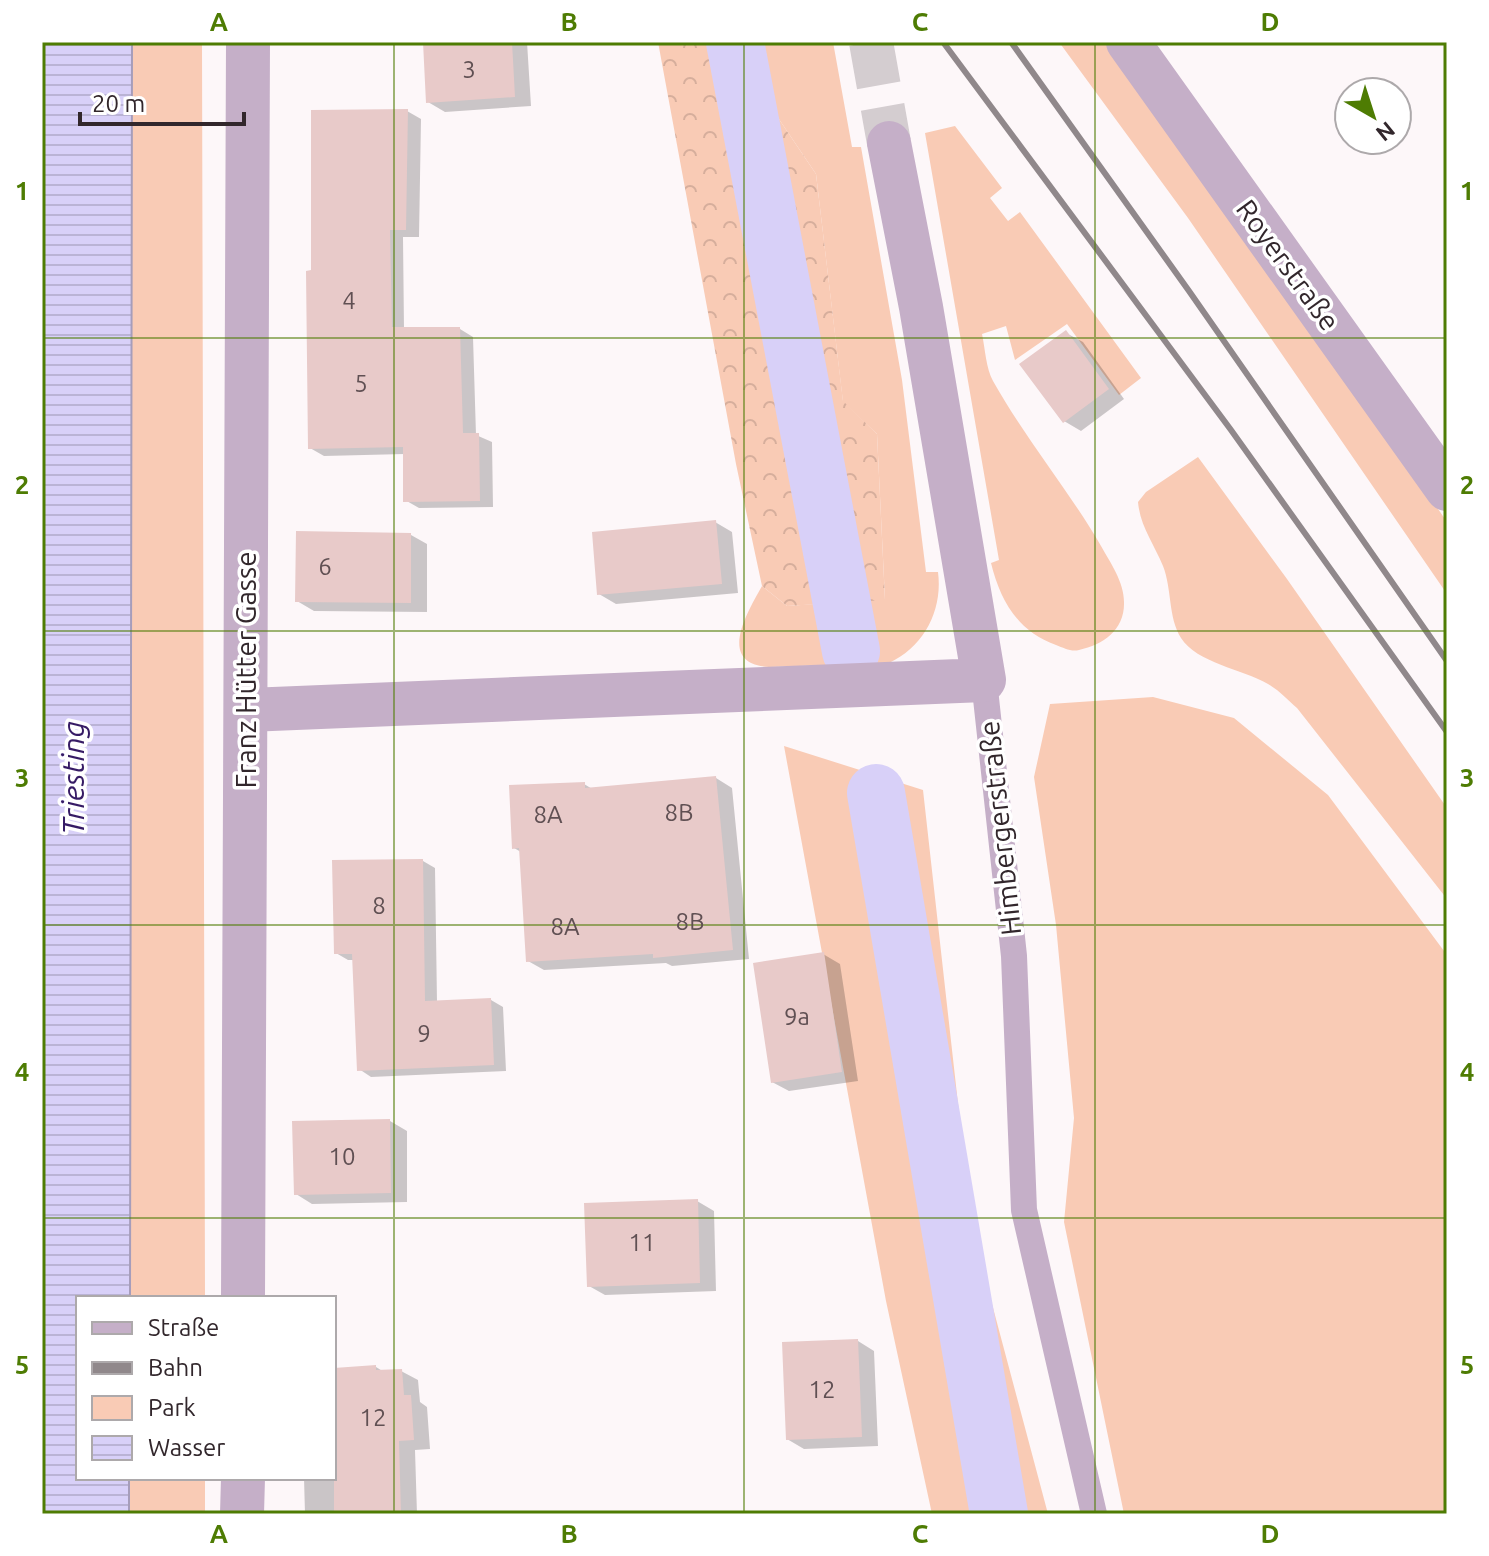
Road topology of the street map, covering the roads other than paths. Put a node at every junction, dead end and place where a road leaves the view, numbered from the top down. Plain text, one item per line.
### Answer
1 (248, 42) edge
2 (1128, 42) edge
3 (889, 143) tunnel mouth
4 (1447, 489) edge
5 (984, 680) junction
6 (246, 710) junction
7 (243, 1296) edge
8 (243, 1480) edge
9 (242, 1514) edge
10 (1094, 1514) edge

1 - 6 street, Franz Hütter Gasse
2 - 4 street, Royerstraße
3 - 5 street, Himbergerstraße
5 - 6 street
5 - 10 lane, Himbergerstraße
6 - 7 street, Franz Hütter Gasse
8 - 9 street

